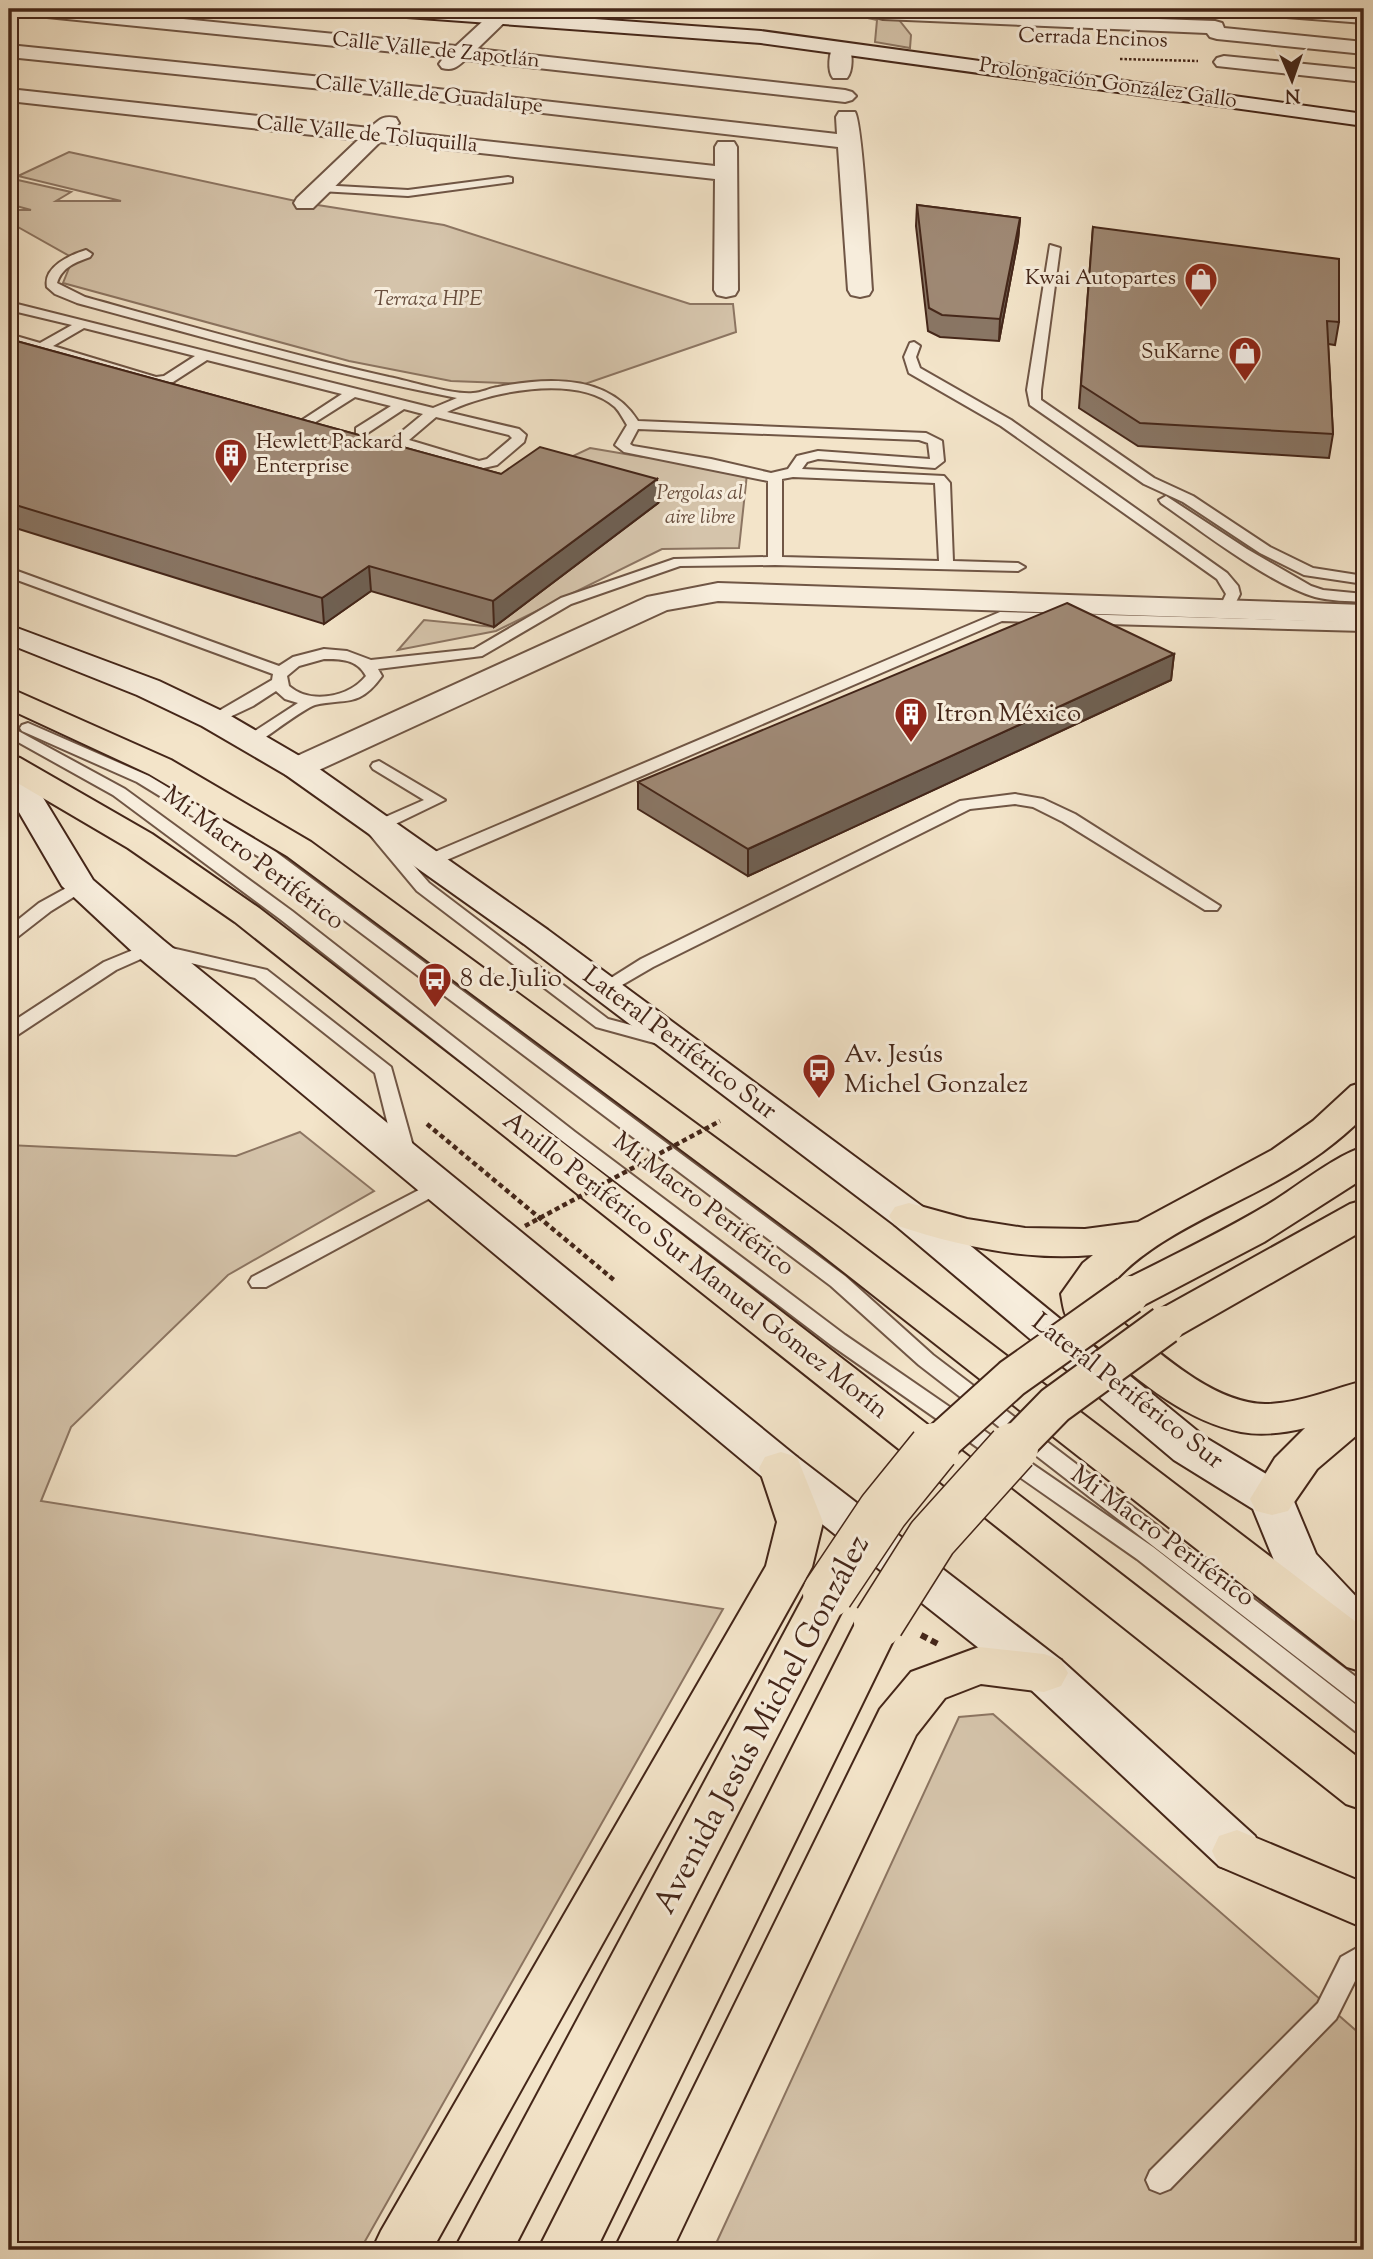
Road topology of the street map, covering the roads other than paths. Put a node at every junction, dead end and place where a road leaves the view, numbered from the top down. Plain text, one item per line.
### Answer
1 (27, 9) edge
2 (379, 9) edge
3 (1259, 9) edge
4 (497, 12) edge
5 (570, 12) edge
6 (883, 13) dead end
7 (127, 15) edge
8 (1364, 17) edge
9 (923, 33) dead end
10 (1218, 35) edge
11 (1364, 48) edge
12 (841, 49) junction
13 (9, 51) edge
14 (460, 54) junction
15 (69, 57) junction
16 (935, 61) junction
17 (1364, 76) edge
18 (843, 85) junction
19 (420, 93) junction
20 (11, 96) edge
21 (1227, 100) junction
22 (1364, 120) edge
23 (726, 128) junction
24 (375, 135) junction
25 (849, 142) junction
26 (726, 174) junction
27 (508, 180) dead end
28 (312, 196) joint
29 (1054, 248) dead end
30 (86, 254) dead end
31 (726, 289) dead end
32 (860, 290) dead end
33 (81, 300) junction
34 (9, 306) edge
35 (51, 316) junction
36 (81, 325) junction
37 (9, 338) edge
38 (914, 346) dead end
39 (42, 347) junction
40 (204, 356) junction
41 (352, 393) junction
42 (476, 398) junction
43 (402, 405) junction
44 (433, 413) junction
45 (634, 425) junction
46 (295, 431) edge
47 (361, 431) dead end
48 (793, 473) junction
49 (775, 478) junction
50 (1149, 481) junction
51 (775, 561) junction
52 (946, 565) junction
53 (1018, 567) dead end
54 (9, 572) edge
55 (1364, 580) edge
56 (1364, 598) edge
57 (1225, 611) junction
58 (1364, 614) edge
59 (1364, 627) edge
60 (9, 634) edge
61 (370, 666) junction
62 (280, 677) junction
63 (9, 697) edge
64 (311, 701) junction
65 (9, 719) edge
66 (213, 719) junction
67 (9, 731) edge
68 (250, 741) junction
69 (379, 766) dead end
70 (9, 767) edge
71 (297, 768) junction
72 (368, 819) junction
73 (429, 861) junction
74 (79, 886) junction
75 (1210, 906) dead end
76 (9, 935) edge
77 (150, 948) junction
78 (604, 988) junction
79 (9, 1032) edge
80 (680, 1045) junction
81 (1364, 1094) edge
82 (1364, 1159) edge
83 (423, 1173) junction
84 (1364, 1213) edge
85 (909, 1216) junction
86 (1149, 1233) junction
87 (259, 1282) dead end
88 (1364, 1396) edge
89 (1364, 1407) edge
90 (781, 1468) junction
91 (1272, 1499) junction
92 (1364, 1635) edge
93 (1364, 1654) edge
94 (1044, 1674) junction
95 (1364, 1696) edge
96 (1364, 1724) edge
97 (1364, 1790) edge
98 (1237, 1851) joint
99 (1364, 1906) edge
100 (1364, 1955) edge
101 (1160, 2180) dead end
102 (401, 2250) edge
103 (483, 2250) edge
104 (567, 2250) edge
105 (643, 2250) edge

1 - 7 street, Calle Valle de Zapotlán
2 - 4 street, Prolongación González Gallo
3 - 8 street
4 - 5 street, Prolongación González Gallo
4 - 12 street, Prolongación González Gallo
4 - 14 street
5 - 16 street, Prolongación González Gallo
6 - 10 street
7 - 14 street, Calle Valle de Zapotlán
7 - 15 street
9 - 10 street, Cerrada Encinos
10 - 11 street
10 - 17 street
10 - 21 street
12 - 16 street, Prolongación González Gallo
12 - 18 street
13 - 15 street, Calle Valle de Guadalupe
14 - 18 street, Calle Valle de Zapotlán
14 - 19 street
15 - 19 street, Calle Valle de Guadalupe
15 - 20 street
16 - 21 street, Prolongación González Gallo
18 - 25 street
19 - 23 street, Calle Valle de Guadalupe
19 - 24 street
20 - 24 street, Calle Valle de Toluquilla
21 - 22 street, Prolongación González Gallo
23 - 25 street, Calle Valle de Guadalupe
23 - 26 street
24 - 26 street, Calle Valle de Toluquilla
24 - 28 street
25 - 32 street
26 - 31 street
27 - 28 lane
29 - 50 lane
30 - 33 lane
33 - 35 lane
33 - 42 lane
34 - 35 lane
35 - 36 lane
36 - 39 lane
36 - 40 lane
37 - 39 lane
38 - 57 lane
39 - 40 lane
40 - 41 lane
41 - 43 lane
41 - 46 lane
42 - 44 lane
42 - 45 lane
43 - 44 lane
43 - 47 lane
44 - 44 lane
45 - 48 lane
45 - 49 lane
48 - 49 lane
48 - 52 lane
49 - 51 lane
50 - 55 lane
50 - 56 lane
51 - 52 lane
51 - 61 lane
52 - 53 lane
54 - 62 lane
57 - 58 street
57 - 71 street
59 - 73 lane
60 - 66 street, Lateral Periférico Sur
61 - 62 lane
61 - 64 lane
62 - 64 lane
62 - 66 lane
63 - 93 main road
64 - 68 lane
65 - 95 lane, Mi Macro Periférico
66 - 68 street, Lateral Periférico Sur
67 - 96 lane, Mi Macro Periférico
68 - 71 street, Lateral Periférico Sur
69 - 72 lane
70 - 74 street
70 - 97 main road, Anillo Periférico Sur Manuel Gómez Morín
71 - 72 street, Lateral Periférico Sur
72 - 73 street, Lateral Periférico Sur
72 - 80 lane
73 - 78 street, Lateral Periférico Sur
74 - 76 lane
74 - 77 street
75 - 78 lane
77 - 79 lane
77 - 83 street
77 - 83 lane
78 - 80 street, Lateral Periférico Sur
80 - 85 street, Lateral Periférico Sur
81 - 86 main road
82 - 103 main road, Avenida Jesús Michel González, bridge
83 - 87 lane
83 - 90 street
84 - 104 main road, Avenida Jesús Michel González, bridge
85 - 86 main road
85 - 91 street, Lateral Periférico Sur
86 - 88 main road
89 - 91 main road
90 - 94 street
90 - 102 main road
91 - 92 street
94 - 98 street
94 - 105 main road
98 - 99 main road
100 - 101 lane

